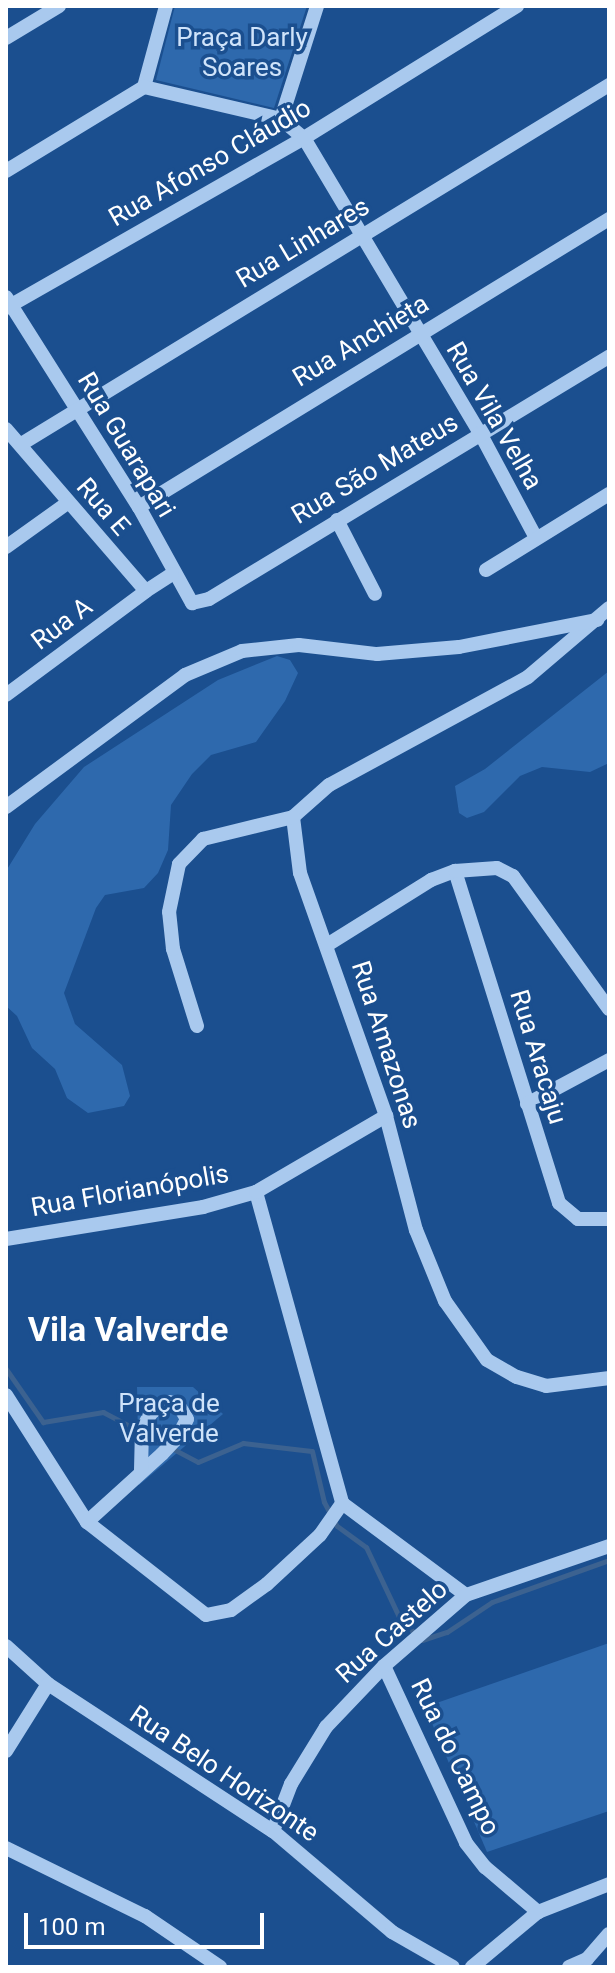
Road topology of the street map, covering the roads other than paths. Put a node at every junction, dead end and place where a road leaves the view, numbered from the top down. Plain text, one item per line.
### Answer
1 (59, 6) edge
2 (166, 6) edge
3 (317, 6) edge
4 (517, 6) edge
5 (6, 38) edge
6 (609, 85) edge
7 (144, 87) junction
8 (281, 119) junction
9 (304, 138) junction
10 (6, 171) edge
11 (609, 219) edge
12 (362, 236) junction
13 (8, 303) edge
14 (419, 335) junction
15 (609, 357) edge
16 (77, 408) junction
17 (6, 429) edge
18 (480, 433) junction
19 (23, 443) junction
20 (609, 494) edge
21 (66, 504) junction
22 (139, 507) junction
23 (337, 520) junction
24 (536, 538) junction
25 (6, 547) edge
26 (486, 570) dead end
27 (172, 574) junction
28 (146, 591) junction
29 (375, 594) dead end
30 (209, 599) joint
31 (609, 608) edge
32 (597, 620) junction
33 (6, 695) edge
34 (6, 807) edge
35 (293, 817) junction
36 (455, 871) junction
37 (327, 945) junction
38 (609, 1009) edge
39 (197, 1026) dead end
40 (609, 1060) edge
41 (527, 1104) junction
42 (386, 1116) junction
43 (256, 1192) junction
44 (609, 1219) edge
45 (6, 1239) edge
46 (609, 1378) edge
47 (6, 1395) edge
48 (141, 1471) junction
49 (342, 1503) junction
50 (87, 1522) junction
51 (609, 1546) edge
52 (466, 1595) junction
53 (6, 1646) edge
54 (384, 1666) junction
55 (48, 1684) junction
56 (6, 1751) edge
57 (273, 1831) junction
58 (6, 1848) edge
59 (609, 1884) edge
60 (538, 1912) junction
61 (609, 1934) edge
62 (588, 1963) edge
63 (220, 1967) edge
64 (453, 1967) edge
65 (472, 1967) edge
66 (569, 1967) edge

1 - 5 street
2 - 7 street
3 - 8 street
4 - 9 street, Rua Afonso Cláudio
6 - 12 street, Rua Linhares
7 - 8 street
7 - 10 street
8 - 9 street, Rua Vila Velha
9 - 12 street, Rua Vila Velha
9 - 13 street, Rua Afonso Cláudio
11 - 14 street, Rua Anchieta
12 - 14 street, Rua Vila Velha
12 - 16 street, Rua Linhares
13 - 16 street, Rua Guarapari
14 - 18 street, Rua Vila Velha
14 - 22 street, Rua Anchieta
15 - 18 street, Rua São Mateus
16 - 19 street, Rua Linhares
16 - 22 street, Rua Guarapari
17 - 19 street, Rua E
18 - 23 street, Rua São Mateus
18 - 24 street, Rua Vila Velha
19 - 21 street, Rua E
20 - 24 street
21 - 25 street
21 - 28 street, Rua E
22 - 27 street, Rua Guarapari
23 - 29 street
23 - 30 street, Rua São Mateus
24 - 26 street
27 - 28 street
27 - 30 street, Rua Guarapari
28 - 33 street, Rua A
31 - 32 street
32 - 34 street
32 - 35 street
35 - 37 street, Rua Amazonas
35 - 39 street
36 - 37 street
36 - 38 street
36 - 41 street, Rua Aracaju
37 - 42 street, Rua Amazonas
40 - 41 street
41 - 44 street, Rua Aracaju
42 - 43 street, Rua Florianópolis
42 - 46 street, Rua Amazonas
43 - 45 street, Rua Florianópolis
43 - 49 street
47 - 50 street
48 - 48 street
48 - 50 street
49 - 50 street
49 - 52 street
51 - 52 street, Rua Castelo
52 - 54 street, Rua Castelo
53 - 55 street, Rua Belo Horizonte
54 - 57 street, Rua Castelo
54 - 60 street, Rua do Campo
55 - 56 street
55 - 57 street, Rua Belo Horizonte
57 - 64 street, Rua Belo Horizonte
58 - 63 street
59 - 60 street
60 - 65 street
61 - 62 street
62 - 66 street

